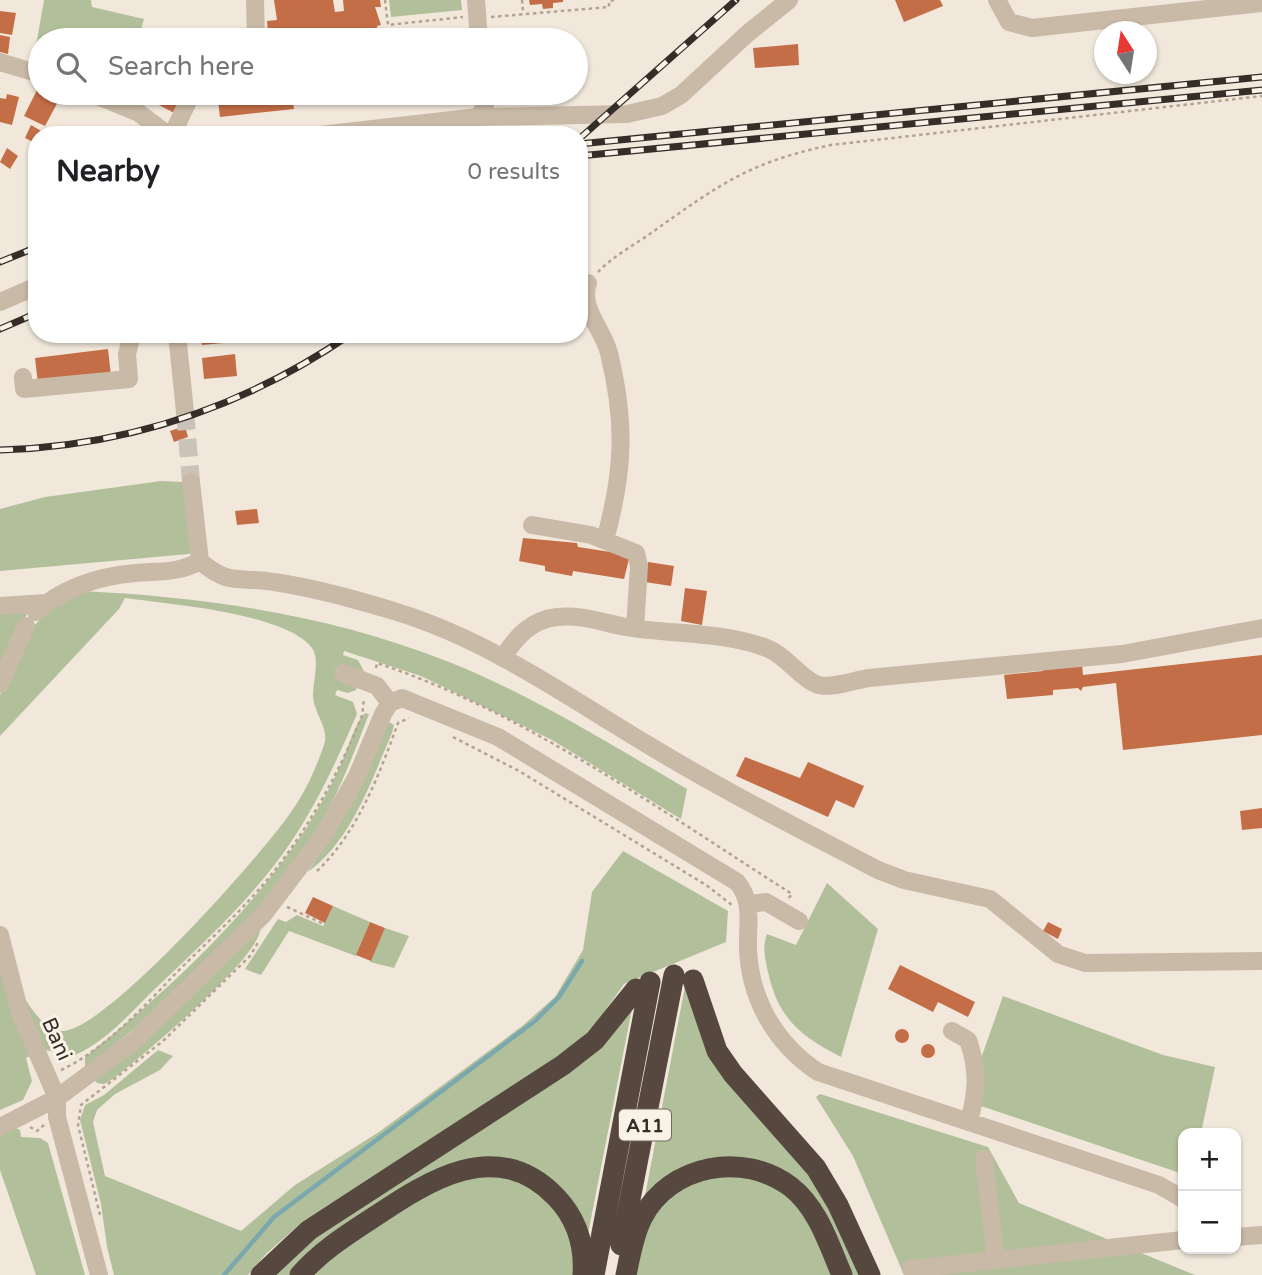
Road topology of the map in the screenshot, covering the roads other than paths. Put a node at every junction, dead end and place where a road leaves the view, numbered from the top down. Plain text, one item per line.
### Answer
1 (255, 0) edge
2 (789, 0) edge
3 (997, 0) edge
4 (1262, 3) edge
5 (473, 8) edge
6 (256, 28) edge
7 (477, 28) edge
8 (0, 62) edge
9 (28, 70) edge
10 (119, 105) edge
11 (186, 105) edge
12 (485, 105) edge
13 (478, 117) junction
14 (157, 126) edge
15 (175, 126) edge
16 (399, 126) edge
17 (28, 290) edge
18 (0, 302) edge
19 (588, 309) edge
20 (130, 343) edge
21 (178, 343) edge
22 (23, 377) dead end
23 (185, 412) tunnel mouth
24 (191, 482) tunnel mouth
25 (531, 525) dead end
26 (605, 540) junction
27 (200, 561) junction
28 (0, 606) edge
29 (36, 613) junction
30 (635, 628) junction
31 (1262, 628) edge
32 (503, 657) junction
33 (343, 673) dead end
34 (0, 684) edge
35 (390, 703) junction
36 (742, 906) junction
37 (799, 921) dead end
38 (0, 935) edge
39 (1262, 961) edge
40 (952, 1031) dead end
41 (64, 1104) junction
42 (969, 1122) junction
43 (0, 1127) edge
44 (984, 1159) dead end
45 (1178, 1196) edge
46 (1262, 1235) edge
47 (1241, 1237) edge
48 (1178, 1241) edge
49 (996, 1260) junction
50 (911, 1269) dead end
51 (99, 1275) edge
52 (261, 1275) edge
53 (300, 1275) edge
54 (583, 1275) edge
55 (594, 1275) edge
56 (615, 1275) edge
57 (626, 1275) edge
58 (842, 1275) edge
59 (870, 1275) edge

1 - 6 street
2 - 13 street
3 - 4 street
5 - 7 street
8 - 9 street
10 - 14 street
11 - 15 street
12 - 13 street
13 - 16 street
17 - 18 street
19 - 26 street
20 - 22 street
21 - 23 street
24 - 27 street
25 - 26 street
26 - 30 street
27 - 29 street
27 - 32 street
28 - 29 street
29 - 34 street
30 - 31 street
30 - 32 street
32 - 39 street
33 - 35 street
35 - 36 street
35 - 41 street
36 - 37 street
36 - 42 street
38 - 41 street, Bani
40 - 42 street
41 - 43 street
41 - 51 street, Bani
42 - 45 street
44 - 49 street
46 - 47 street
48 - 49 street
49 - 50 street
52 - 55 highway, A11
53 - 54 highway
56 - 59 highway, A11
57 - 58 highway

